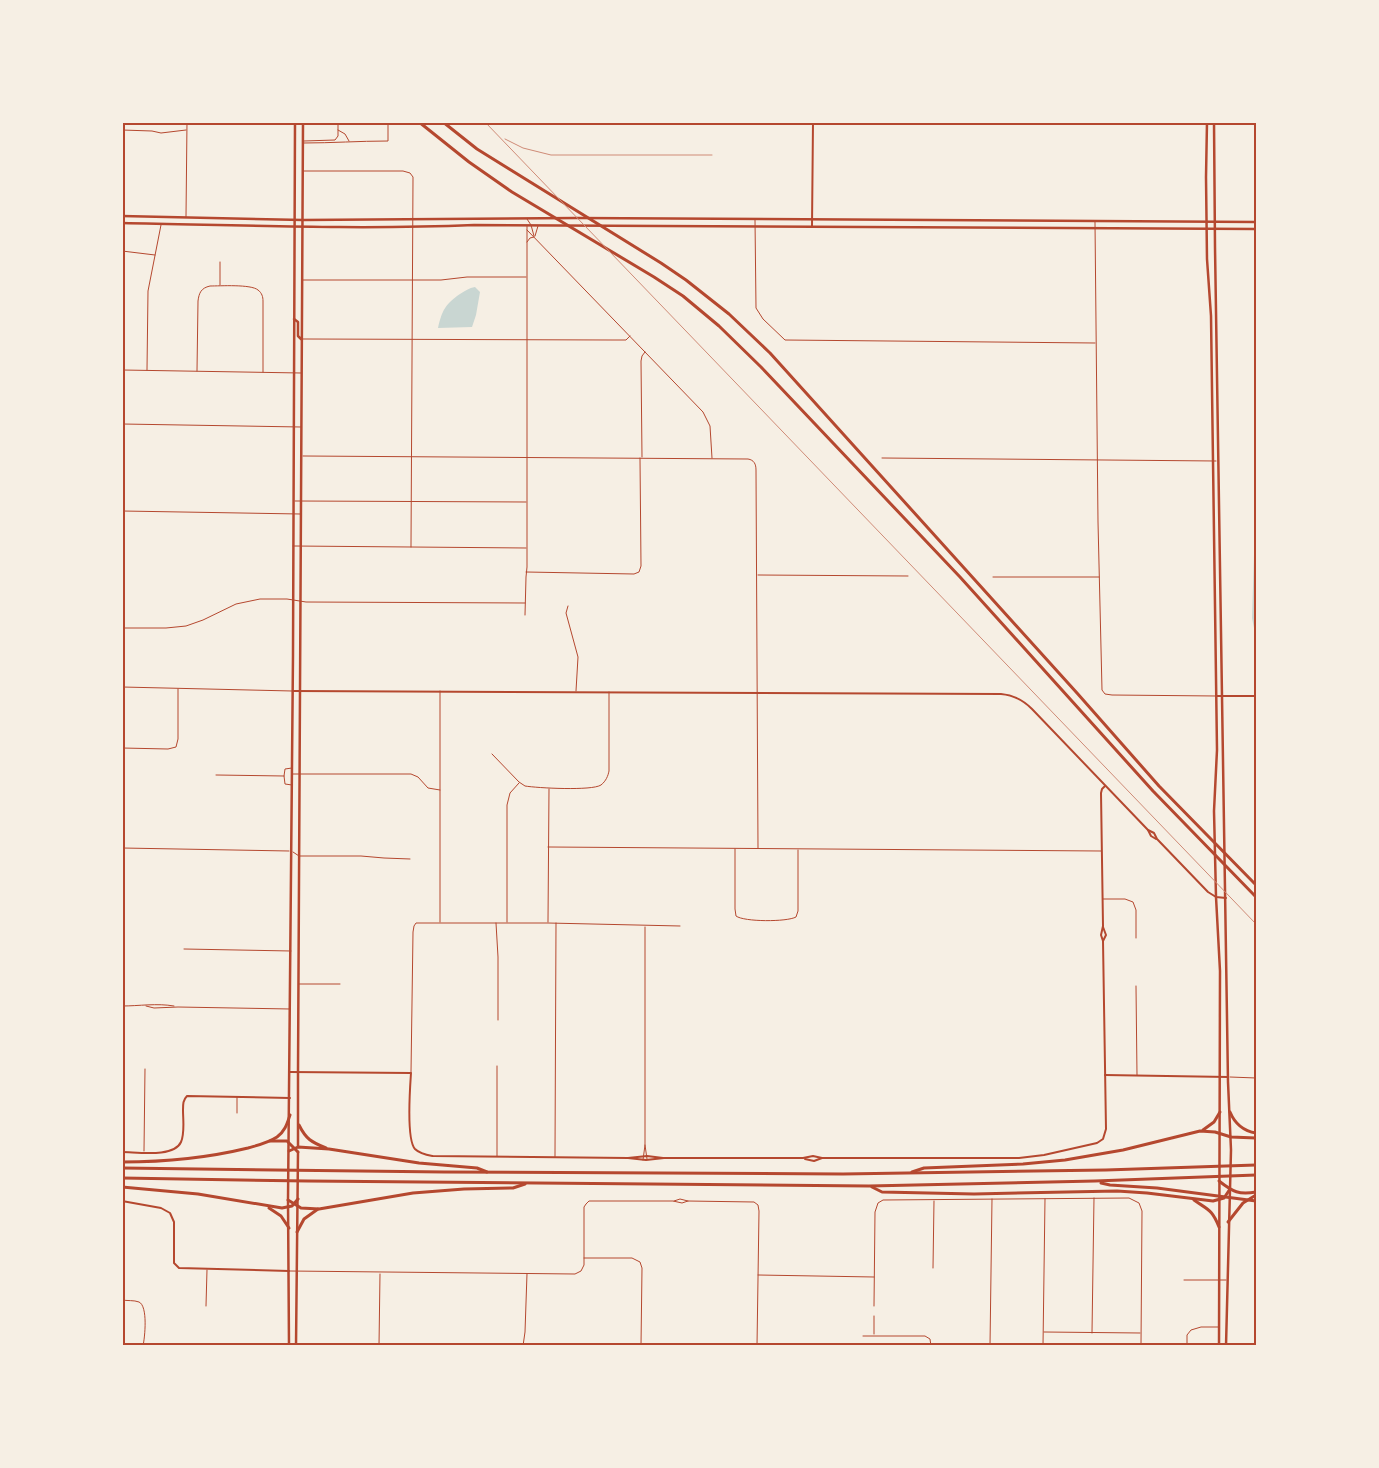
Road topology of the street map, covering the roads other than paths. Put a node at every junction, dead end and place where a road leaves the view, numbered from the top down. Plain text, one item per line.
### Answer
1 (187, 122) edge
2 (295, 122) edge
3 (303, 122) edge
4 (338, 122) edge
5 (388, 122) edge
6 (419, 122) edge
7 (442, 122) edge
8 (813, 122) edge
9 (1207, 122) edge
10 (1214, 122) edge
11 (122, 130) edge
12 (187, 130) junction
13 (338, 130) junction
14 (350, 141) junction
15 (303, 142) junction
16 (296, 156) junction
17 (303, 157) junction
18 (303, 171) junction
19 (122, 216) edge
20 (158, 217) junction
21 (186, 217) junction
22 (231, 218) junction
23 (467, 218) junction
24 (527, 218) junction
25 (641, 218) junction
26 (295, 219) junction
27 (755, 219) junction
28 (812, 219) junction
29 (828, 219) junction
30 (303, 220) junction
31 (413, 220) junction
32 (880, 220) junction
33 (944, 220) junction
34 (979, 220) junction
35 (997, 220) junction
36 (1036, 220) junction
37 (1095, 221) junction
38 (1207, 222) junction
39 (1215, 222) junction
40 (1256, 222) edge
41 (122, 223) edge
42 (161, 224) junction
43 (232, 225) junction
44 (474, 225) junction
45 (527, 225) junction
46 (531, 225) junction
47 (538, 225) junction
48 (294, 226) junction
49 (641, 226) junction
50 (755, 226) junction
51 (812, 226) junction
52 (828, 226) junction
53 (303, 227) junction
54 (413, 227) junction
55 (880, 227) junction
56 (943, 227) junction
57 (979, 227) junction
58 (997, 227) junction
59 (1036, 228) junction
60 (1095, 228) junction
61 (1215, 228) junction
62 (1207, 229) junction
63 (1256, 229) edge
64 (527, 230) junction
65 (534, 237) junction
66 (527, 242) junction
67 (122, 252) edge
68 (156, 255) junction
69 (220, 262) dead end
70 (527, 277) junction
71 (303, 280) junction
72 (412, 280) junction
73 (220, 286) junction
74 (294, 319) junction
75 (630, 336) junction
76 (302, 339) junction
77 (412, 339) junction
78 (527, 340) junction
79 (1096, 343) junction
80 (645, 352) junction
81 (1211, 364) junction
82 (1218, 364) junction
83 (122, 370) edge
84 (147, 371) junction
85 (197, 371) junction
86 (263, 372) junction
87 (294, 373) junction
88 (301, 373) junction
89 (122, 424) edge
90 (294, 427) junction
91 (301, 427) junction
92 (294, 456) junction
93 (301, 456) junction
94 (412, 456) junction
95 (527, 457) junction
96 (641, 458) junction
97 (712, 458) junction
98 (882, 458) dead end
99 (1098, 460) junction
100 (1212, 461) junction
101 (1219, 461) junction
102 (294, 501) junction
103 (301, 501) junction
104 (411, 502) junction
105 (527, 502) junction
106 (122, 511) edge
107 (294, 514) junction
108 (300, 514) junction
109 (293, 546) junction
110 (300, 546) junction
111 (411, 547) junction
112 (527, 548) junction
113 (526, 572) junction
114 (757, 575) junction
115 (908, 576) dead end
116 (993, 577) dead end
117 (1099, 577) junction
118 (1214, 586) junction
119 (1221, 586) junction
120 (293, 600) junction
121 (300, 602) junction
122 (525, 604) junction
123 (568, 606) dead end
124 (525, 615) dead end
125 (122, 628) edge
126 (122, 687) edge
127 (178, 688) junction
128 (300, 690) junction
129 (293, 691) junction
130 (440, 691) junction
131 (576, 692) junction
132 (609, 692) junction
133 (757, 693) junction
134 (1216, 696) junction
135 (1223, 696) junction
136 (1256, 696) edge
137 (122, 748) edge
138 (492, 754) dead end
139 (292, 768) junction
140 (292, 774) junction
141 (300, 774) junction
142 (216, 775) dead end
143 (284, 776) junction
144 (519, 782) junction
145 (292, 785) junction
146 (1105, 786) junction
147 (549, 788) junction
148 (440, 790) junction
149 (548, 847) junction
150 (122, 848) edge
151 (735, 848) junction
152 (758, 848) junction
153 (798, 849) junction
154 (1102, 851) junction
155 (292, 852) junction
156 (299, 856) junction
157 (410, 859) dead end
158 (1256, 885) edge
159 (1216, 897) junction
160 (1256, 897) edge
161 (1226, 898) junction
162 (1103, 900) junction
163 (440, 922) junction
164 (507, 922) junction
165 (496, 923) junction
166 (548, 923) junction
167 (556, 923) junction
168 (645, 926) junction
169 (680, 926) dead end
170 (1136, 938) dead end
171 (184, 949) dead end
172 (292, 951) junction
173 (298, 984) junction
174 (340, 984) dead end
175 (1136, 986) dead end
176 (122, 1006) edge
177 (291, 1009) junction
178 (298, 1009) junction
179 (498, 1020) dead end
180 (497, 1066) dead end
181 (145, 1068) dead end
182 (290, 1072) junction
183 (298, 1072) junction
184 (411, 1073) junction
185 (1105, 1075) junction
186 (1137, 1075) junction
187 (1220, 1076) junction
188 (1228, 1077) junction
189 (1256, 1078) edge
190 (237, 1097) junction
191 (290, 1098) junction
192 (298, 1098) junction
193 (1220, 1112) junction
194 (1230, 1112) junction
195 (236, 1113) dead end
196 (290, 1115) junction
197 (298, 1125) junction
198 (1200, 1131) junction
199 (1256, 1133) edge
200 (1220, 1134) junction
201 (1230, 1137) junction
202 (1256, 1138) edge
203 (270, 1141) junction
204 (289, 1142) junction
205 (645, 1145) junction
206 (297, 1147) junction
207 (329, 1149) junction
208 (289, 1151) junction
209 (122, 1152) edge
210 (144, 1152) junction
211 (298, 1152) joint
212 (647, 1156) junction
213 (497, 1157) junction
214 (555, 1157) junction
215 (643, 1158) junction
216 (664, 1158) junction
217 (647, 1160) junction
218 (122, 1162) edge
219 (1256, 1164) edge
220 (122, 1168) edge
221 (490, 1173) junction
222 (910, 1174) junction
223 (1256, 1175) edge
224 (122, 1178) edge
225 (1095, 1181) junction
226 (1219, 1181) junction
227 (528, 1183) junction
228 (869, 1186) junction
229 (122, 1187) edge
230 (1230, 1189) junction
231 (1256, 1193) edge
232 (1094, 1198) junction
233 (298, 1199) junction
234 (992, 1199) junction
235 (1045, 1199) junction
236 (1194, 1199) junction
237 (288, 1200) junction
238 (934, 1200) junction
239 (1219, 1200) junction
240 (122, 1201) edge
241 (673, 1201) junction
242 (688, 1201) junction
243 (1256, 1201) edge
244 (294, 1204) junction
245 (267, 1206) junction
246 (298, 1207) junction
247 (288, 1208) junction
248 (319, 1209) junction
249 (1228, 1222) junction
250 (1219, 1227) junction
251 (289, 1228) junction
252 (297, 1232) junction
253 (584, 1258) junction
254 (932, 1268) dead end
255 (207, 1269) junction
256 (289, 1271) junction
257 (296, 1272) junction
258 (380, 1273) junction
259 (527, 1274) junction
260 (758, 1275) junction
261 (875, 1277) junction
262 (1184, 1280) dead end
263 (1220, 1280) junction
264 (1227, 1280) junction
265 (122, 1300) edge
266 (206, 1306) dead end
267 (874, 1306) dead end
268 (874, 1316) dead end
269 (1219, 1326) junction
270 (1226, 1327) junction
271 (1043, 1332) junction
272 (1092, 1333) junction
273 (1141, 1333) junction
274 (874, 1335) junction
275 (863, 1336) dead end
276 (296, 1337) junction
277 (289, 1338) junction
278 (143, 1346) edge
279 (289, 1346) edge
280 (296, 1346) edge
281 (379, 1346) edge
282 (523, 1346) edge
283 (641, 1346) edge
284 (757, 1346) edge
285 (931, 1346) edge
286 (990, 1346) edge
287 (1043, 1346) edge
288 (1140, 1346) edge
289 (1187, 1346) edge
290 (1219, 1346) edge
291 (1226, 1346) edge

1 - 12 street
2 - 16 main road
3 - 15 main road
4 - 13 street
5 - 14 street
6 - 160 highway
7 - 158 highway
8 - 28 street
9 - 38 main road
10 - 39 main road
11 - 12 street
12 - 21 street
13 - 14 street
13 - 15 street
14 - 15 street
15 - 17 main road
16 - 17 main road
16 - 26 main road
17 - 18 main road
18 - 30 main road
18 - 31 street
19 - 20 main road
20 - 21 main road
20 - 42 main road
21 - 22 main road
22 - 26 main road
22 - 43 main road
23 - 24 main road
23 - 31 main road
23 - 44 main road
24 - 25 main road
24 - 45 main road
24 - 46 street
25 - 27 main road
25 - 49 main road
26 - 30 main road
26 - 48 main road
27 - 28 main road
27 - 50 street
28 - 29 main road
28 - 51 street
29 - 32 main road
29 - 52 main road
30 - 31 main road
30 - 53 main road
31 - 54 street
32 - 33 main road
32 - 55 main road
33 - 34 main road
33 - 56 main road
34 - 35 main road
34 - 57 main road
35 - 36 main road
35 - 58 main road
36 - 37 main road
36 - 59 main road
37 - 38 main road
37 - 60 street
38 - 39 main road
38 - 62 main road
39 - 40 main road
39 - 61 main road
41 - 42 main road
42 - 43 main road
42 - 68 street
43 - 48 main road
44 - 45 main road
44 - 54 main road
45 - 46 main road
45 - 64 street
46 - 47 main road
46 - 65 street
47 - 49 main road
47 - 65 street
48 - 53 main road
48 - 74 main road
49 - 50 main road
50 - 51 main road
50 - 79 street
51 - 52 main road
52 - 55 main road
53 - 54 main road
53 - 71 main road
54 - 72 street
55 - 56 main road
56 - 57 main road
57 - 58 main road
58 - 59 main road
59 - 60 main road
60 - 62 main road
60 - 79 street
61 - 62 main road
61 - 63 main road
61 - 82 main road
62 - 81 main road
64 - 65 street
64 - 66 street
65 - 66 street
65 - 75 street
66 - 70 street
67 - 68 street
68 - 84 street
69 - 73 street
70 - 72 street
70 - 78 street
71 - 72 street
71 - 76 main road
72 - 77 street
73 - 85 street
73 - 86 street
74 - 76 main road
74 - 87 main road
75 - 78 street
75 - 80 street
76 - 77 street
76 - 88 main road
77 - 78 street
77 - 94 street
78 - 95 street
79 - 99 street
80 - 96 street
80 - 97 street
81 - 82 main road
81 - 100 main road
82 - 101 main road
83 - 84 street
84 - 85 street
85 - 86 street
86 - 87 street
87 - 88 street
87 - 90 main road
88 - 91 main road
89 - 90 street
90 - 91 street
90 - 92 main road
91 - 93 main road
92 - 93 main road
92 - 102 main road
93 - 94 street
93 - 103 main road
94 - 95 street
94 - 104 street
95 - 96 street
95 - 105 street
96 - 97 street
96 - 113 street
97 - 114 street
98 - 99 street
99 - 100 street
99 - 117 street
100 - 101 street
100 - 118 main road
101 - 119 main road
102 - 103 street
102 - 107 main road
103 - 104 street
103 - 108 main road
104 - 105 street
104 - 111 street
105 - 112 street
106 - 107 street
107 - 108 street
107 - 109 main road
108 - 110 main road
109 - 110 street
109 - 120 main road
110 - 111 street
110 - 121 main road
111 - 112 street
112 - 113 street
113 - 122 street
114 - 115 street
114 - 133 street
116 - 117 street
117 - 134 street
118 - 119 main road
118 - 134 main road
119 - 135 main road
120 - 121 street
120 - 125 street
120 - 129 main road
121 - 122 street
121 - 128 main road
122 - 124 street
123 - 131 street
126 - 127 street
127 - 129 street
127 - 137 street
128 - 129 street
128 - 130 street
128 - 141 main road
129 - 139 main road
130 - 131 street
130 - 148 street
131 - 132 street
132 - 133 street
132 - 147 street
133 - 146 street
133 - 152 street
134 - 135 street
134 - 159 main road
135 - 136 street
135 - 161 main road
138 - 144 street
139 - 140 main road
139 - 143 street
140 - 141 street
140 - 145 main road
141 - 148 street
141 - 156 main road
142 - 143 street
143 - 145 street
144 - 147 street
144 - 164 street
145 - 155 main road
146 - 154 street
146 - 159 street
147 - 149 street
148 - 163 street
149 - 151 street
149 - 166 street
150 - 155 street
151 - 152 street
151 - 153 street
152 - 153 street
153 - 154 street
154 - 162 street
155 - 156 street
155 - 172 main road
156 - 157 street
156 - 173 main road
159 - 161 street
159 - 187 main road
161 - 188 main road
162 - 170 street
162 - 185 street
163 - 165 street
163 - 184 street
164 - 165 street
164 - 166 street
165 - 179 street
166 - 167 street
167 - 168 street
167 - 214 street
168 - 169 street
168 - 205 street
171 - 172 street
172 - 177 main road
173 - 174 street
173 - 178 main road
175 - 186 street
176 - 177 street
177 - 178 main road
177 - 182 main road
178 - 183 main road
180 - 213 street
181 - 210 street
182 - 183 street
182 - 191 main road
183 - 184 street
183 - 192 main road
184 - 213 street
185 - 186 street
185 - 216 street
186 - 187 street
187 - 188 street
187 - 193 main road
188 - 189 street
188 - 194 main road
190 - 191 street
190 - 195 street
190 - 210 street
191 - 192 main road
191 - 196 main road
192 - 197 main road
193 - 198 highway
193 - 200 main road
194 - 199 highway
194 - 201 main road
196 - 203 highway
196 - 204 main road
197 - 206 main road
197 - 207 highway
198 - 200 highway
198 - 222 highway
200 - 201 highway
200 - 226 main road
201 - 202 highway
201 - 230 main road
203 - 204 highway
203 - 218 highway
204 - 206 highway
204 - 208 main road
205 - 212 street
205 - 215 street
206 - 207 highway
206 - 208 highway
206 - 211 highway
207 - 221 highway
208 - 237 main road
209 - 210 street
211 - 233 main road
212 - 215 street
212 - 216 street
212 - 217 street
213 - 214 street
214 - 215 street
215 - 217 street
216 - 217 street
219 - 222 highway
220 - 221 highway
221 - 222 highway
223 - 225 highway
224 - 227 highway
225 - 228 highway
225 - 243 highway
226 - 230 highway
226 - 239 main road
227 - 228 highway
227 - 248 highway
228 - 236 highway
229 - 245 highway
230 - 231 highway
230 - 239 highway
230 - 249 main road
231 - 249 highway
232 - 235 street
232 - 272 street
232 - 273 street
233 - 244 highway
233 - 246 main road
234 - 235 street
234 - 238 street
234 - 286 street
235 - 271 street
236 - 239 highway
236 - 250 highway
237 - 244 highway
237 - 247 main road
238 - 254 street
238 - 261 street
239 - 250 main road
240 - 255 street
241 - 242 street
241 - 242 street
241 - 253 street
242 - 260 street
244 - 246 highway
244 - 247 highway
245 - 247 highway
245 - 251 highway
246 - 248 highway
246 - 252 main road
247 - 251 main road
248 - 252 highway
249 - 264 main road
250 - 263 main road
251 - 256 main road
252 - 257 main road
253 - 259 street
253 - 283 street
255 - 256 street
255 - 266 street
256 - 257 street
256 - 277 main road
257 - 258 street
257 - 276 main road
258 - 259 street
258 - 281 street
259 - 282 street
260 - 261 street
260 - 284 street
261 - 267 street
262 - 263 street
263 - 264 street
263 - 269 main road
264 - 270 main road
265 - 278 street
268 - 274 street
269 - 270 main road
269 - 289 street
269 - 290 main road
270 - 291 main road
271 - 272 street
271 - 287 street
272 - 273 street
273 - 288 street
274 - 275 street
274 - 285 street
276 - 277 main road
276 - 280 main road
277 - 279 main road

